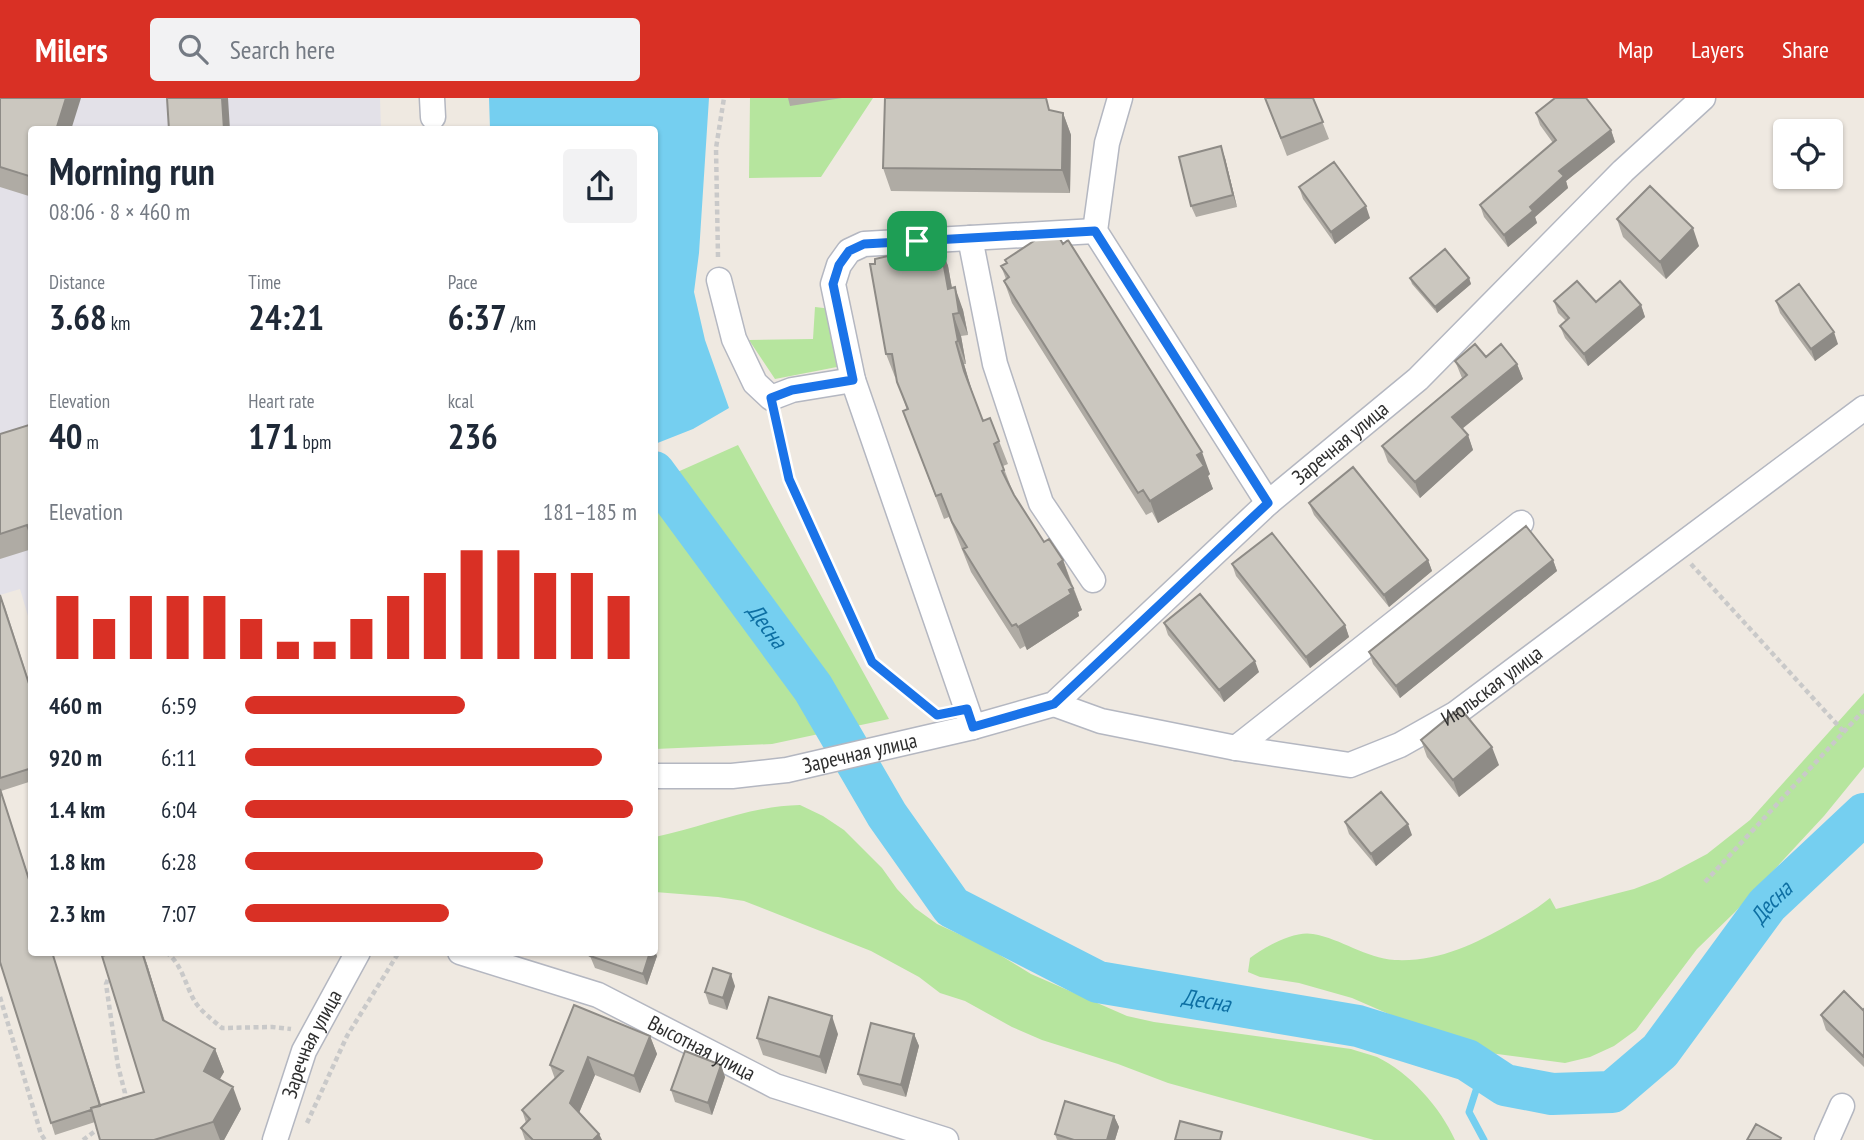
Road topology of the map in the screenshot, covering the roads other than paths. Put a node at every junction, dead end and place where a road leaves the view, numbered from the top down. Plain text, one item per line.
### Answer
1 (1119, 98) edge
2 (1703, 98) edge
3 (1095, 231) junction
4 (970, 238) junction
5 (719, 280) road end
6 (853, 380) junction
7 (1864, 408) edge
8 (1268, 503) junction
9 (1521, 523) dead end
10 (1093, 580) dead end
11 (1054, 704) junction
12 (973, 727) junction
13 (1236, 748) junction
14 (658, 776) edge
15 (356, 956) edge
16 (473, 956) edge
17 (1842, 1106) dead end
18 (275, 1140) edge
19 (946, 1140) edge
20 (1826, 1140) edge

1 - 3 street
2 - 8 street, Заречная улица
3 - 4 street
3 - 8 street
4 - 6 street
4 - 10 street
5 - 6 street
6 - 12 street
7 - 13 street, Июльская улица
8 - 11 street, Заречная улица
9 - 13 street
11 - 12 street, Заречная улица
11 - 13 street, Июльская улица
12 - 14 street, Заречная улица
15 - 18 street, Заречная улица
16 - 19 street, Высотная улица
17 - 20 street

